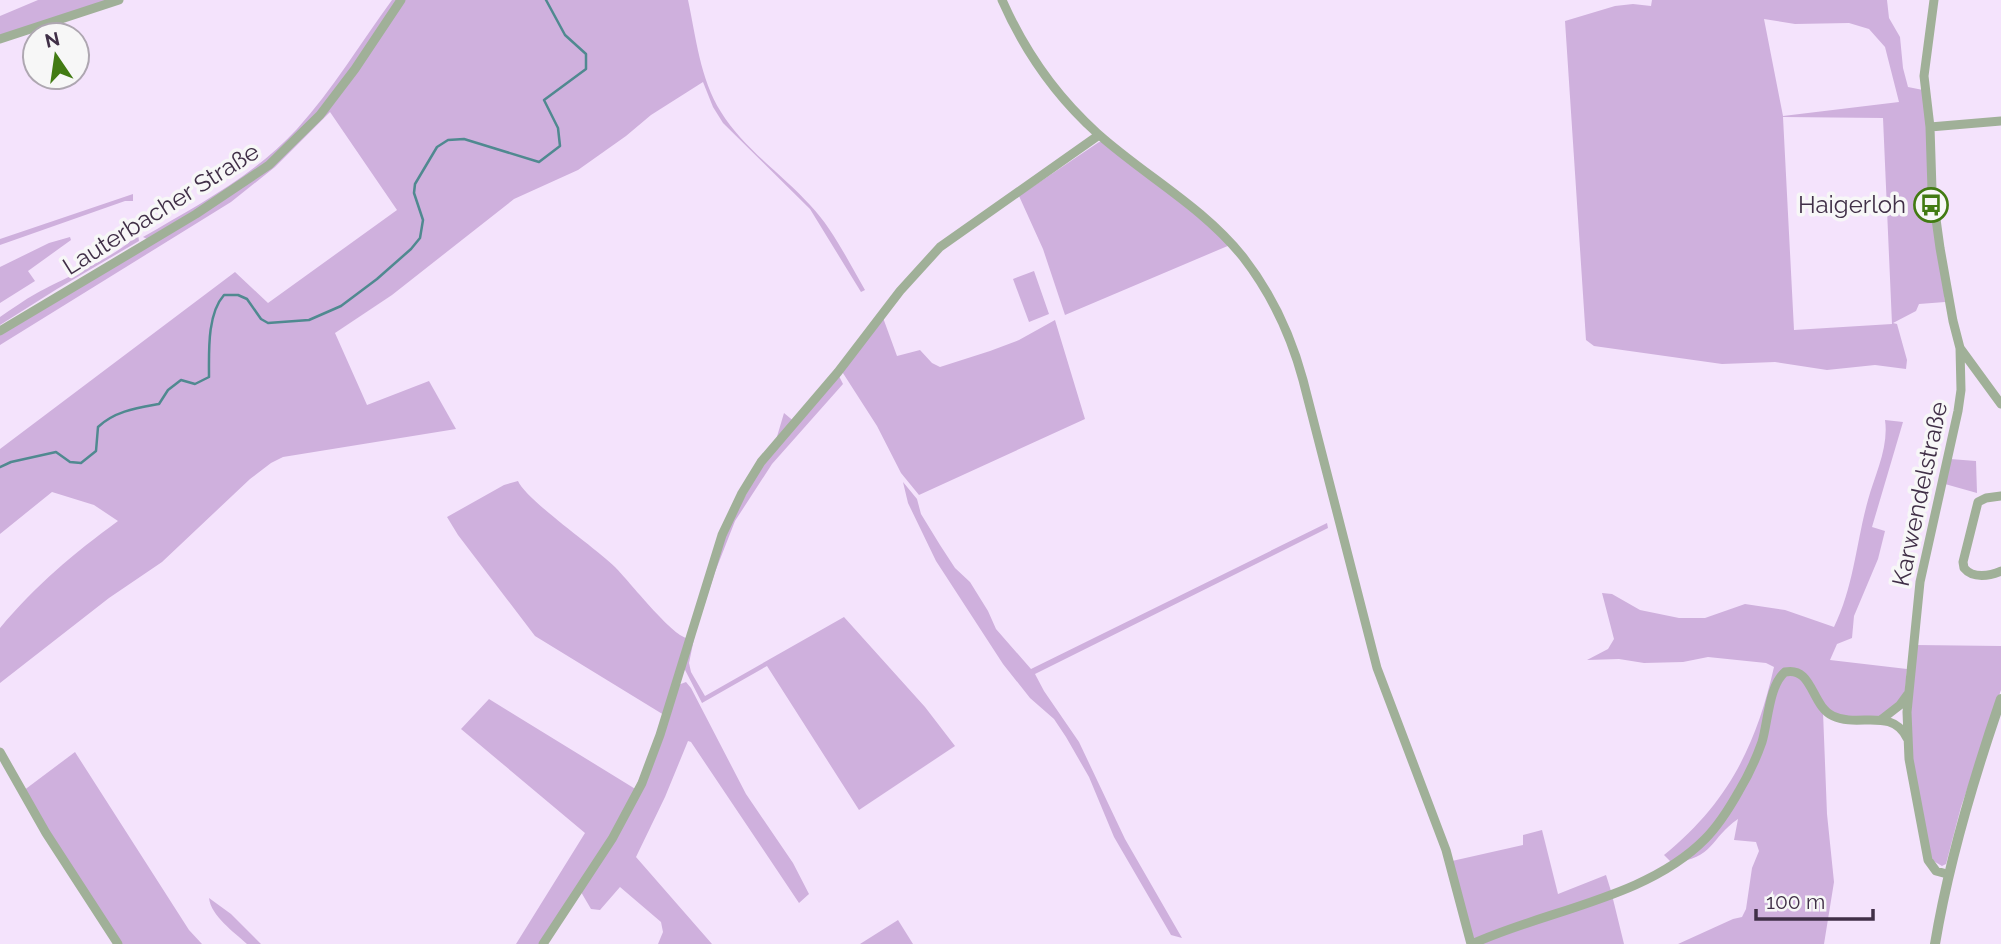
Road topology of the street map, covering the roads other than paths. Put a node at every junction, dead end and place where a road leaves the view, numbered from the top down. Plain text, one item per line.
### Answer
1 (119, 0) edge
2 (401, 0) edge
3 (1002, 0) edge
4 (1934, 0) edge
5 (0, 39) edge
6 (2001, 121) edge
7 (1930, 127) junction
8 (1099, 135) junction
9 (0, 331) edge
10 (1960, 348) junction
11 (2001, 404) edge
12 (2001, 495) edge
13 (2001, 570) edge
14 (1908, 692) junction
15 (2001, 699) edge
16 (1882, 719) junction
17 (1907, 738) junction
18 (0, 752) edge
19 (1947, 874) junction
20 (118, 944) edge
21 (543, 944) edge
22 (1472, 944) edge
23 (1935, 944) edge

1 - 5 street
2 - 9 street, Lauterbacher Straße
3 - 8 street
4 - 7 street
6 - 7 street
7 - 10 street
8 - 21 street
8 - 22 street
10 - 11 street
10 - 14 street, Karwendelstraße
12 - 13 street
14 - 16 street
14 - 17 street, Karwendelstraße
15 - 19 street
16 - 17 street
16 - 22 street
17 - 19 street, Karwendelstraße
18 - 20 street
19 - 23 street

